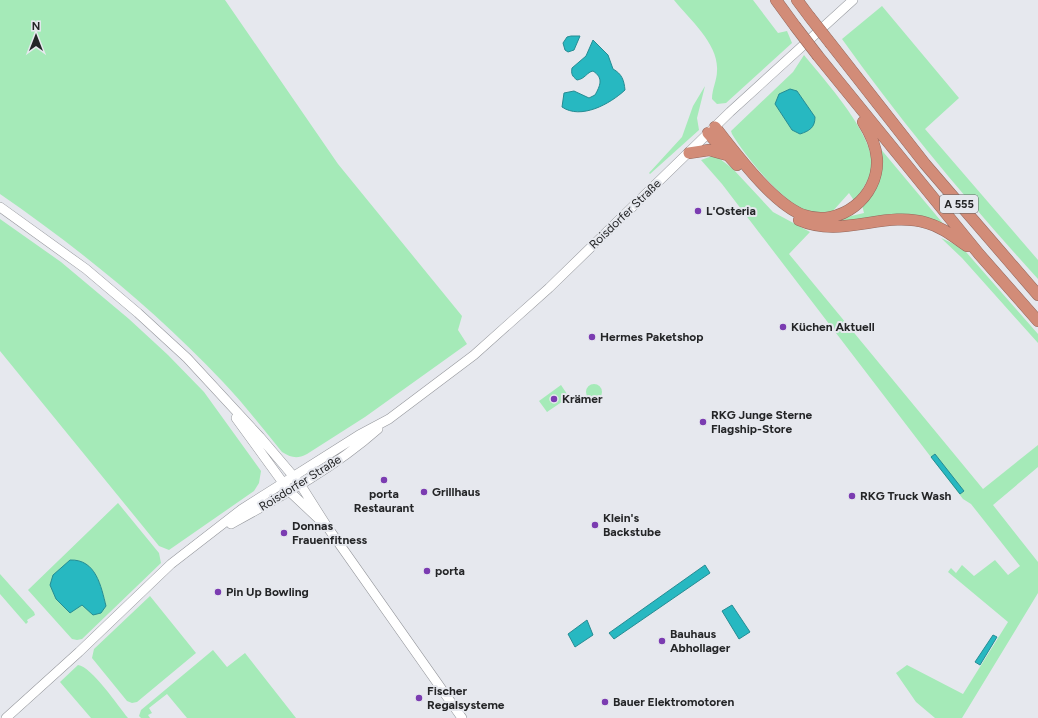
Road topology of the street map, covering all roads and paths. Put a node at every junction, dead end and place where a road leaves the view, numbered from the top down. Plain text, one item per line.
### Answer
1 (776, 0) edge
2 (797, 0) edge
3 (853, 0) edge
4 (834, 78) junction
5 (712, 130) junction
6 (689, 153) junction
7 (728, 156) junction
8 (0, 207) edge
9 (979, 254) junction
10 (1038, 295) edge
11 (1038, 321) edge
12 (219, 394) junction
13 (389, 419) junction
14 (293, 477) junction
15 (283, 483) junction
16 (300, 484) junction
17 (289, 491) junction
18 (326, 525) junction
19 (206, 538) junction
20 (6, 718) edge
21 (462, 718) edge

1 - 4 highway, A 555, bridge
2 - 10 highway, A 555, bridge
3 - 5 main road, Roisdorfer Straße
4 - 5 highway
4 - 9 highway, A 555
5 - 6 main road, Roisdorfer Straße
5 - 7 highway
6 - 7 highway
6 - 13 main road, Roisdorfer Straße
7 - 9 highway
8 - 12 main road
9 - 11 highway, A 555
12 - 14 main road
12 - 15 main road
13 - 14 main road, Roisdorfer Straße
13 - 16 main road, Roisdorfer Straße
14 - 15 main road, Roisdorfer Straße
14 - 16 main road
15 - 17 main road
15 - 19 main road, Roisdorfer Straße
16 - 17 main road, Roisdorfer Straße
16 - 18 main road
17 - 18 main road
17 - 19 main road, Roisdorfer Straße
18 - 21 main road
19 - 20 main road, Roisdorfer Straße

